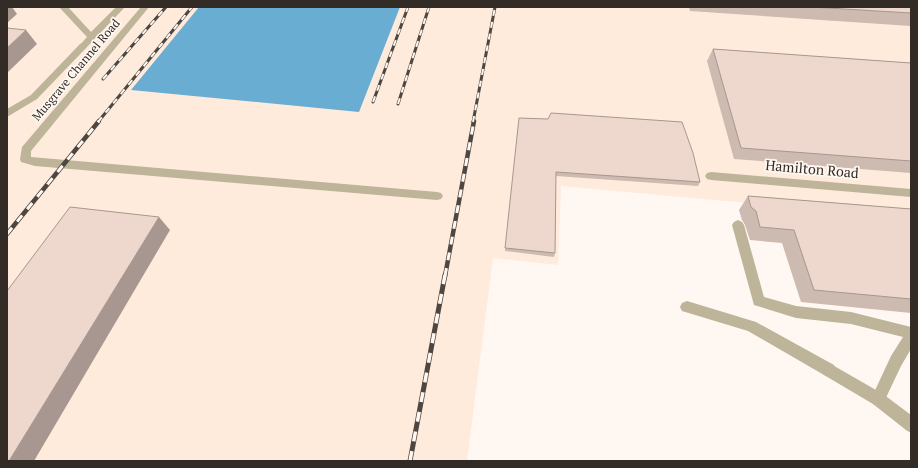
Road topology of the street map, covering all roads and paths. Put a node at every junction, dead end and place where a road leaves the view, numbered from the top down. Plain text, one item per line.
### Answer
1 (63, 7) edge
2 (121, 7) edge
3 (145, 7) edge
4 (91, 37) junction
5 (7, 114) edge
6 (711, 176) dead end
7 (911, 193) edge
8 (437, 196) dead end
9 (738, 225) dead end
10 (687, 307) dead end
11 (911, 333) edge
12 (911, 336) edge
13 (878, 399) junction
14 (911, 425) edge

1 - 4 street
2 - 4 street, Musgrave Channel Road
3 - 8 street, Musgrave Channel Road
4 - 5 street, Musgrave Channel Road
6 - 7 street, Hamilton Road
9 - 11 street
10 - 13 street
12 - 13 street
13 - 14 street

